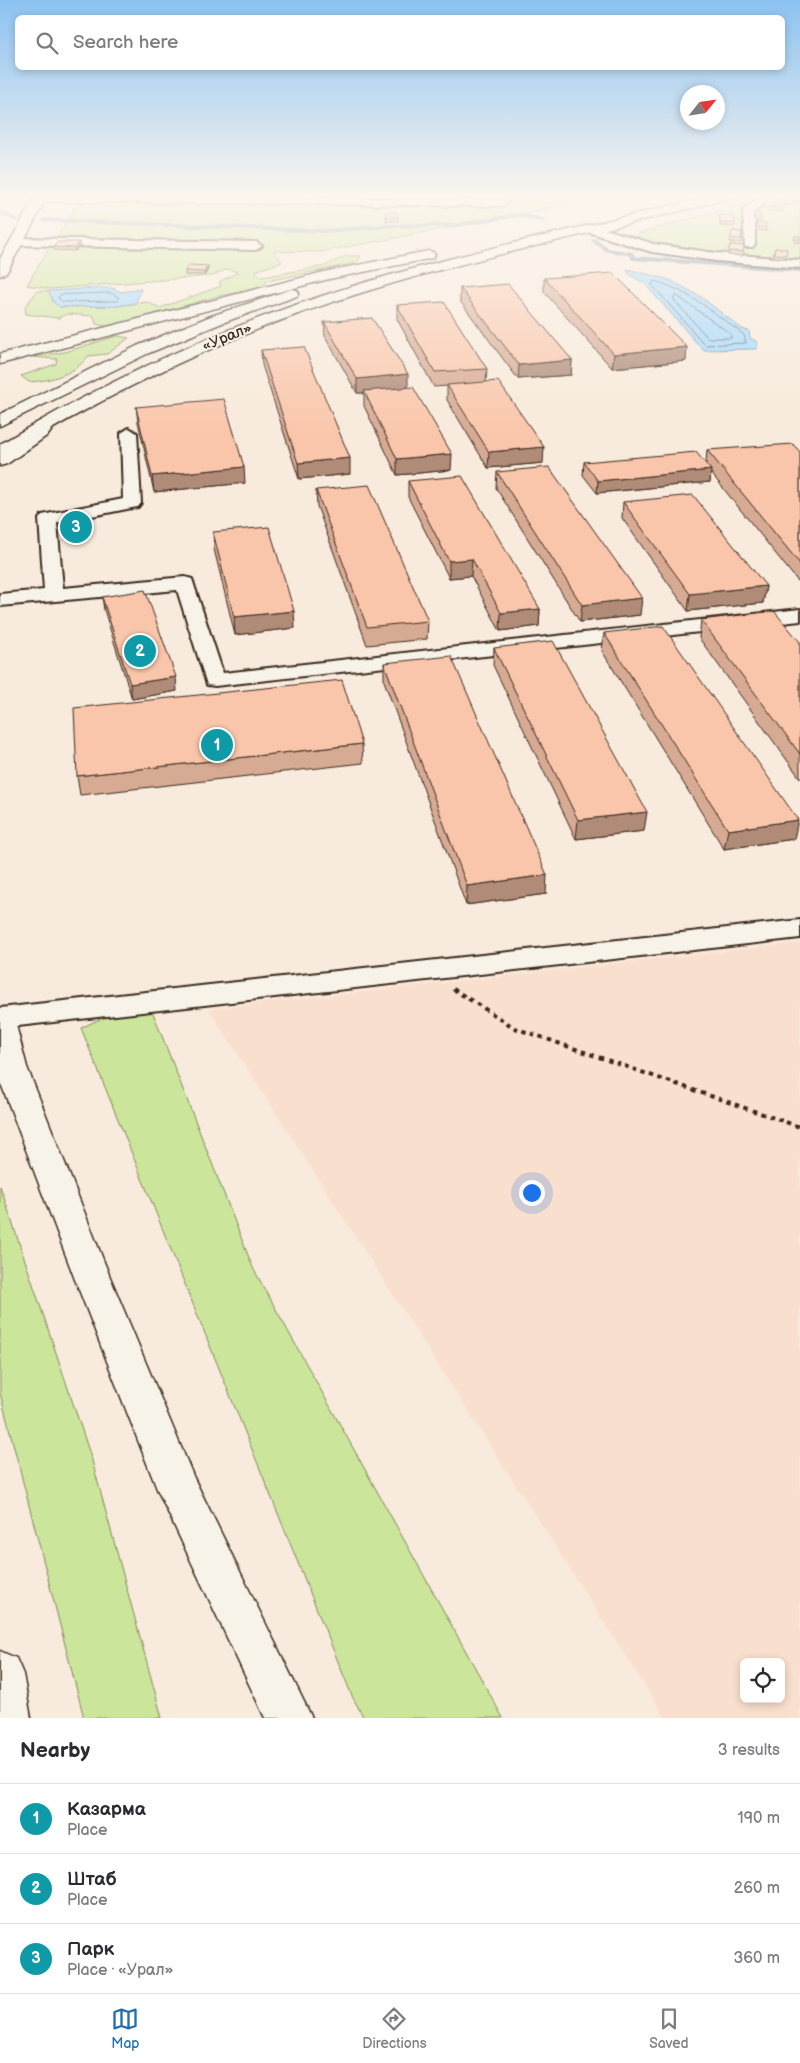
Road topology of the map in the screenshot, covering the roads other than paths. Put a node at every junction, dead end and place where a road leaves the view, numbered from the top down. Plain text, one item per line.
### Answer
1 (332, 274) edge
2 (354, 274) edge
3 (415, 274) edge
4 (0, 357) edge
5 (56, 419) junction
6 (0, 421) edge
7 (129, 433) dead end
8 (0, 452) edge
9 (0, 460) edge
10 (54, 595) junction
11 (0, 600) edge
12 (800, 615) edge
13 (800, 929) edge
14 (0, 1018) edge
15 (0, 1025) edge
16 (0, 1674) edge
17 (8, 1718) edge
18 (289, 1718) edge

1 - 4 main road
2 - 6 main road, «Урал»
3 - 5 main road, «Урал»
5 - 8 main road, «Урал»
5 - 9 main road
7 - 10 lane
10 - 11 lane
10 - 12 lane
13 - 14 lane
15 - 18 main road
16 - 17 main road

